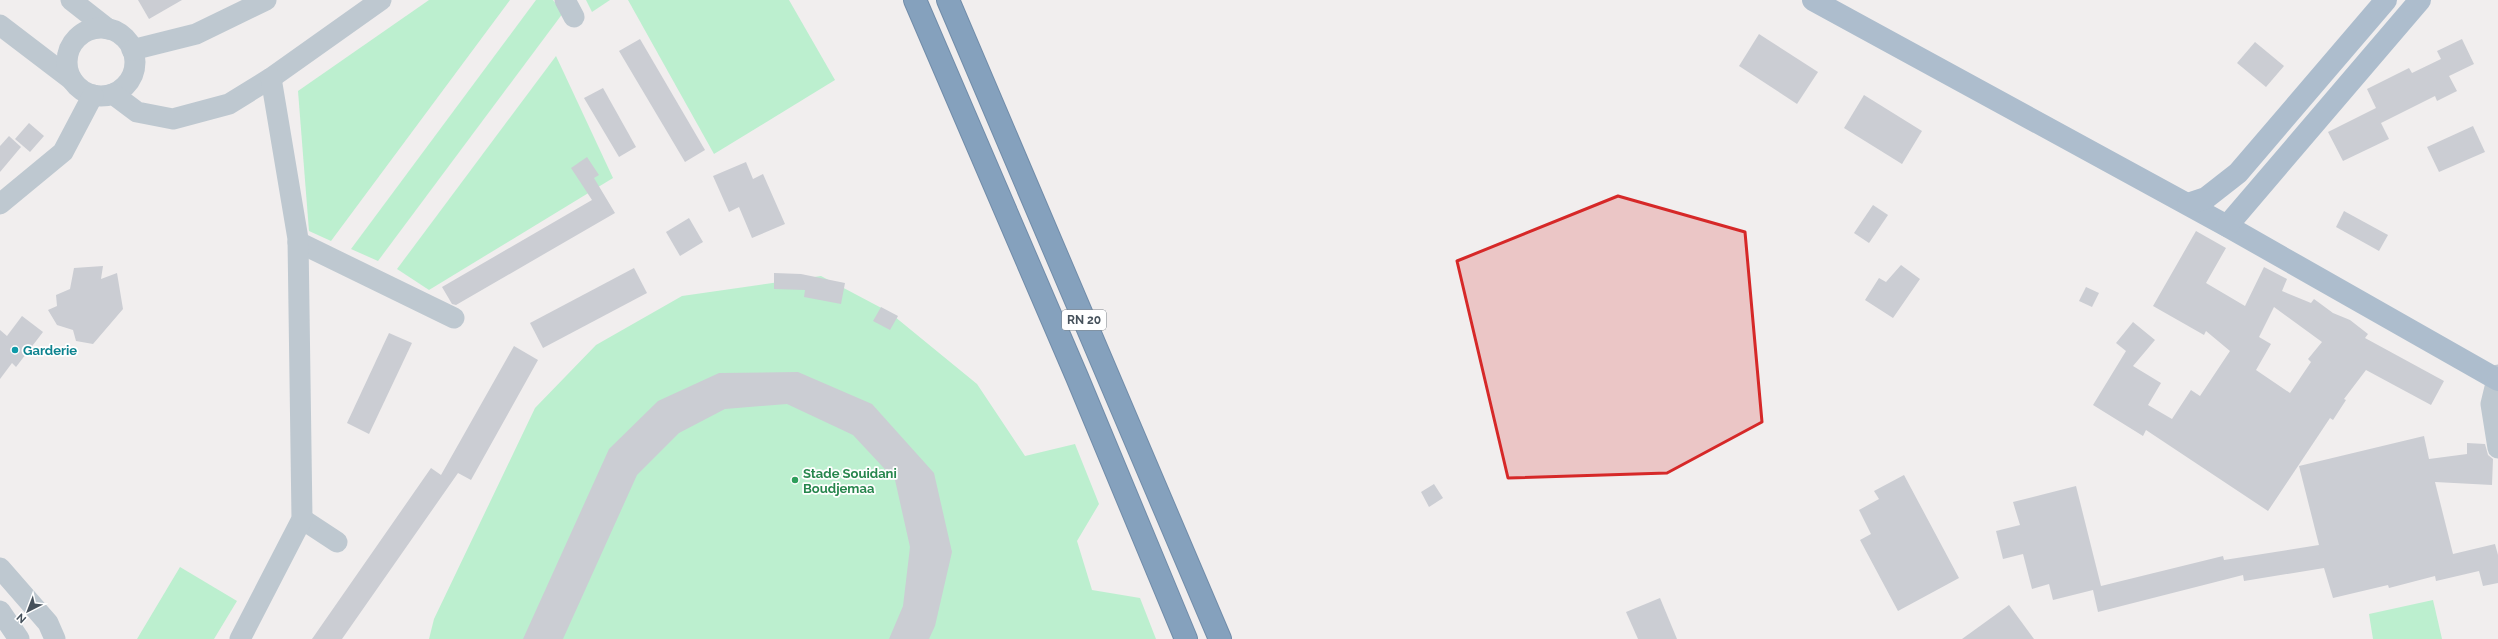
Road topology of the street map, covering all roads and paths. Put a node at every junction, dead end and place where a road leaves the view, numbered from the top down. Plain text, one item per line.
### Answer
1 (71, 0) edge
2 (266, 0) edge
3 (381, 0) edge
4 (915, 0) edge
5 (948, 0) edge
6 (1813, 0) edge
7 (2386, 0) edge
8 (2420, 0) edge
9 (0, 25) edge
10 (108, 29) junction
11 (132, 50) junction
12 (271, 78) junction
13 (72, 80) junction
14 (113, 94) junction
15 (93, 95) junction
16 (0, 204) edge
17 (2188, 204) junction
18 (2227, 226) junction
19 (298, 242) junction
20 (454, 318) dead end
21 (2497, 378) edge
22 (2498, 448) edge
23 (302, 518) junction
24 (337, 542) dead end
25 (0, 568) edge
26 (0, 610) edge
27 (19, 639) edge
28 (55, 639) edge
29 (240, 639) edge
30 (1186, 639) edge
31 (1220, 639) edge

1 - 10 street
2 - 11 street
3 - 12 street
4 - 30 highway, RN 20
5 - 31 highway, RN 20
6 - 17 main road
7 - 17 main road
8 - 18 main road
9 - 13 street
10 - 11 street
10 - 13 street
11 - 14 street
12 - 14 street
12 - 19 street
13 - 15 street
14 - 15 street
15 - 16 street
17 - 18 main road
18 - 21 main road
19 - 20 street
19 - 23 street
21 - 22 street
23 - 24 street
23 - 29 street
25 - 28 street
26 - 27 street

